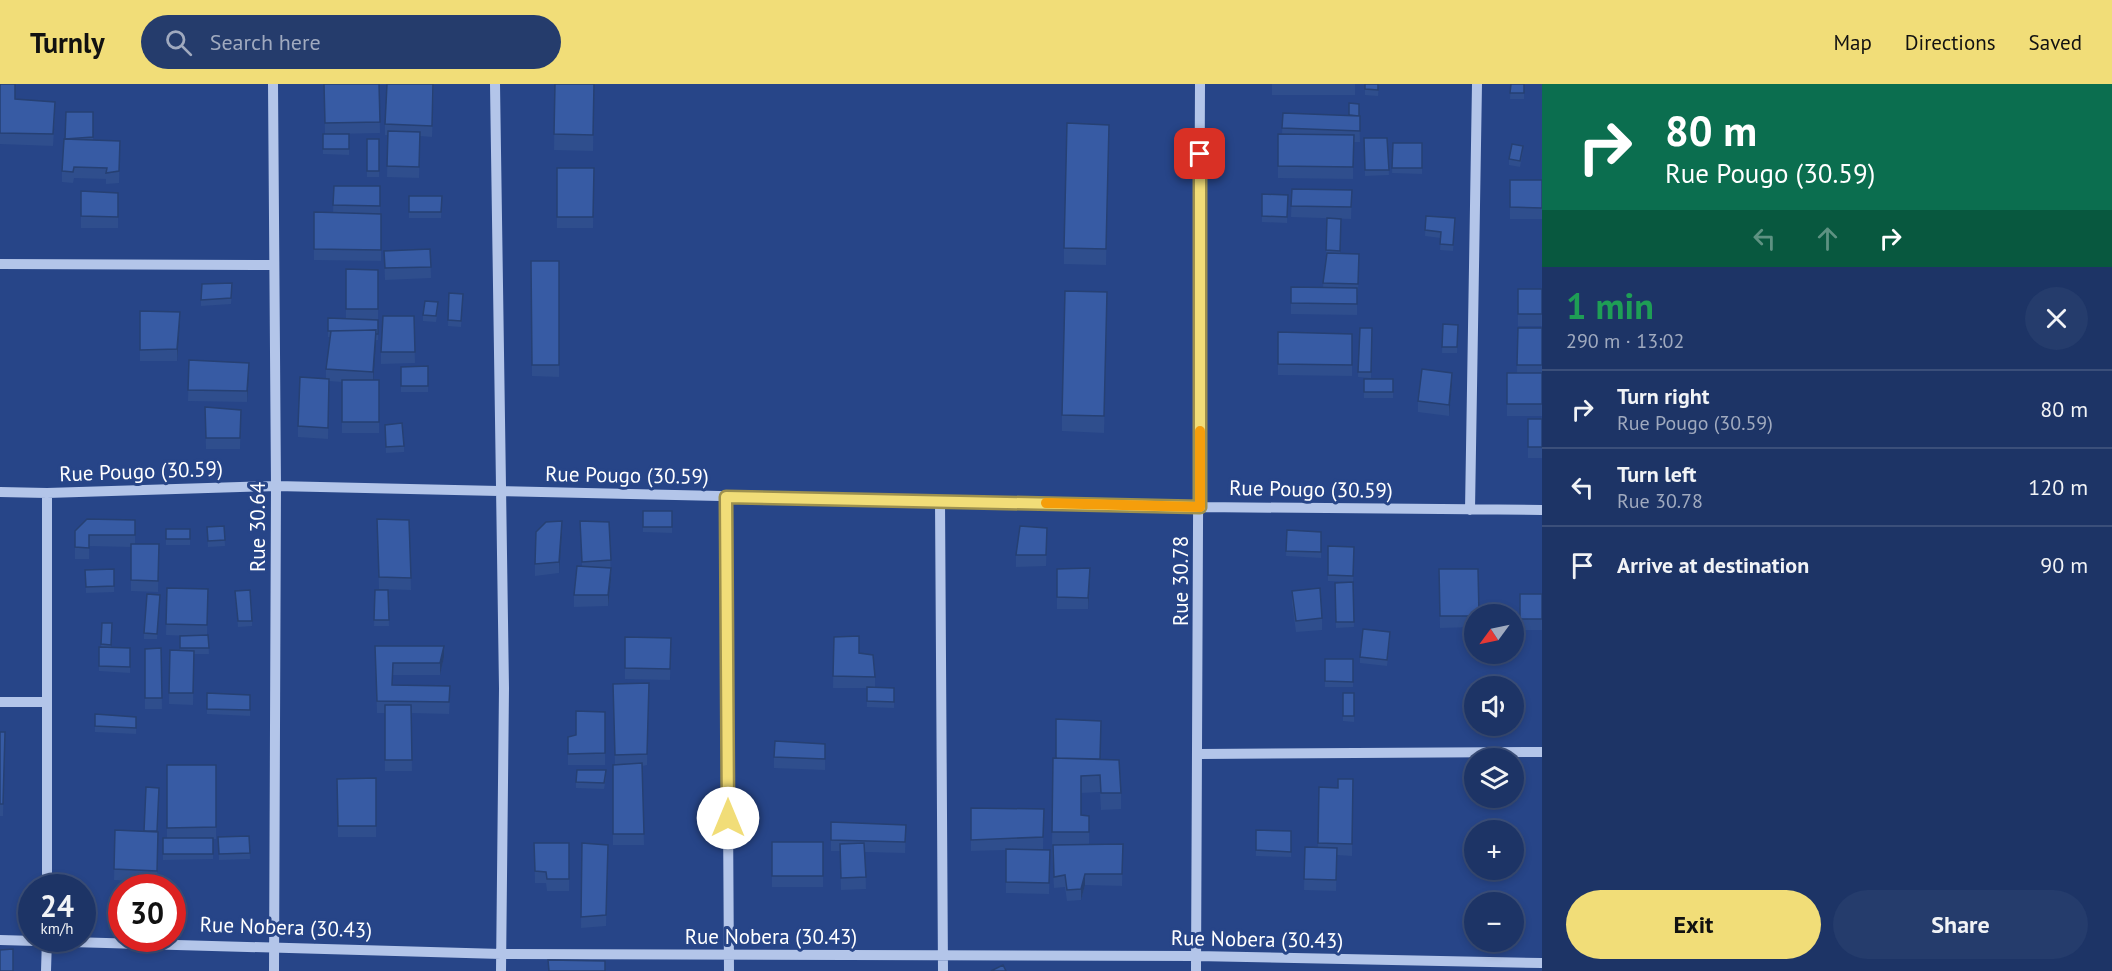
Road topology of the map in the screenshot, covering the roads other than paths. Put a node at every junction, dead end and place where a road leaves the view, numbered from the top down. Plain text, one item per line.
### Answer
1 (273, 84) edge
2 (495, 84) edge
3 (1200, 84) edge
4 (1477, 84) edge
5 (0, 264) edge
6 (273, 266) junction
7 (276, 486) junction
8 (0, 492) edge
9 (501, 492) junction
10 (47, 493) junction
11 (726, 497) junction
12 (940, 501) junction
13 (1200, 507) junction
14 (1470, 510) junction
15 (1542, 510) edge
16 (0, 702) edge
17 (46, 702) junction
18 (1542, 752) edge
19 (1199, 754) junction
20 (47, 874) edge
21 (0, 940) edge
22 (18, 940) edge
23 (96, 941) edge
24 (274, 945) junction
25 (47, 952) edge
26 (501, 954) junction
27 (729, 956) junction
28 (943, 956) junction
29 (1196, 956) junction
30 (1542, 963) edge
31 (1468, 967) edge
32 (46, 971) edge
33 (274, 971) edge
34 (501, 971) edge
35 (729, 971) edge
36 (943, 971) edge
37 (1196, 971) edge

1 - 6 street, Rue 30.64
2 - 9 street
3 - 13 street, Rue 30.78
4 - 14 street
5 - 6 street
6 - 7 street, Rue 30.64
7 - 9 street, Rue Pougo (30.59)
7 - 10 street, Rue Pougo (30.59)
7 - 24 street, Rue 30.64
8 - 10 street, Rue Pougo (30.59)
9 - 11 street, Rue Pougo (30.59)
9 - 26 street
10 - 17 street
11 - 12 street, Rue Pougo (30.59)
11 - 27 street
12 - 13 street, Rue Pougo (30.59)
12 - 28 street
13 - 14 street, Rue Pougo (30.59)
13 - 19 street, Rue 30.78
14 - 15 street, Rue Pougo (30.59)
16 - 17 street
17 - 20 street
18 - 19 street
19 - 29 street, Rue 30.78
21 - 22 street, Rue Nobera (30.43)
23 - 24 street, Rue Nobera (30.43)
24 - 26 street, Rue Nobera (30.43)
24 - 33 street, Rue 30.64
25 - 32 street
26 - 27 street, Rue Nobera (30.43)
26 - 34 street
27 - 28 street, Rue Nobera (30.43)
27 - 35 street
28 - 29 street, Rue Nobera (30.43)
28 - 36 street
29 - 31 street, Rue Nobera (30.43)
29 - 37 street, Rue 30.78
30 - 31 street, Rue Nobera (30.43)

